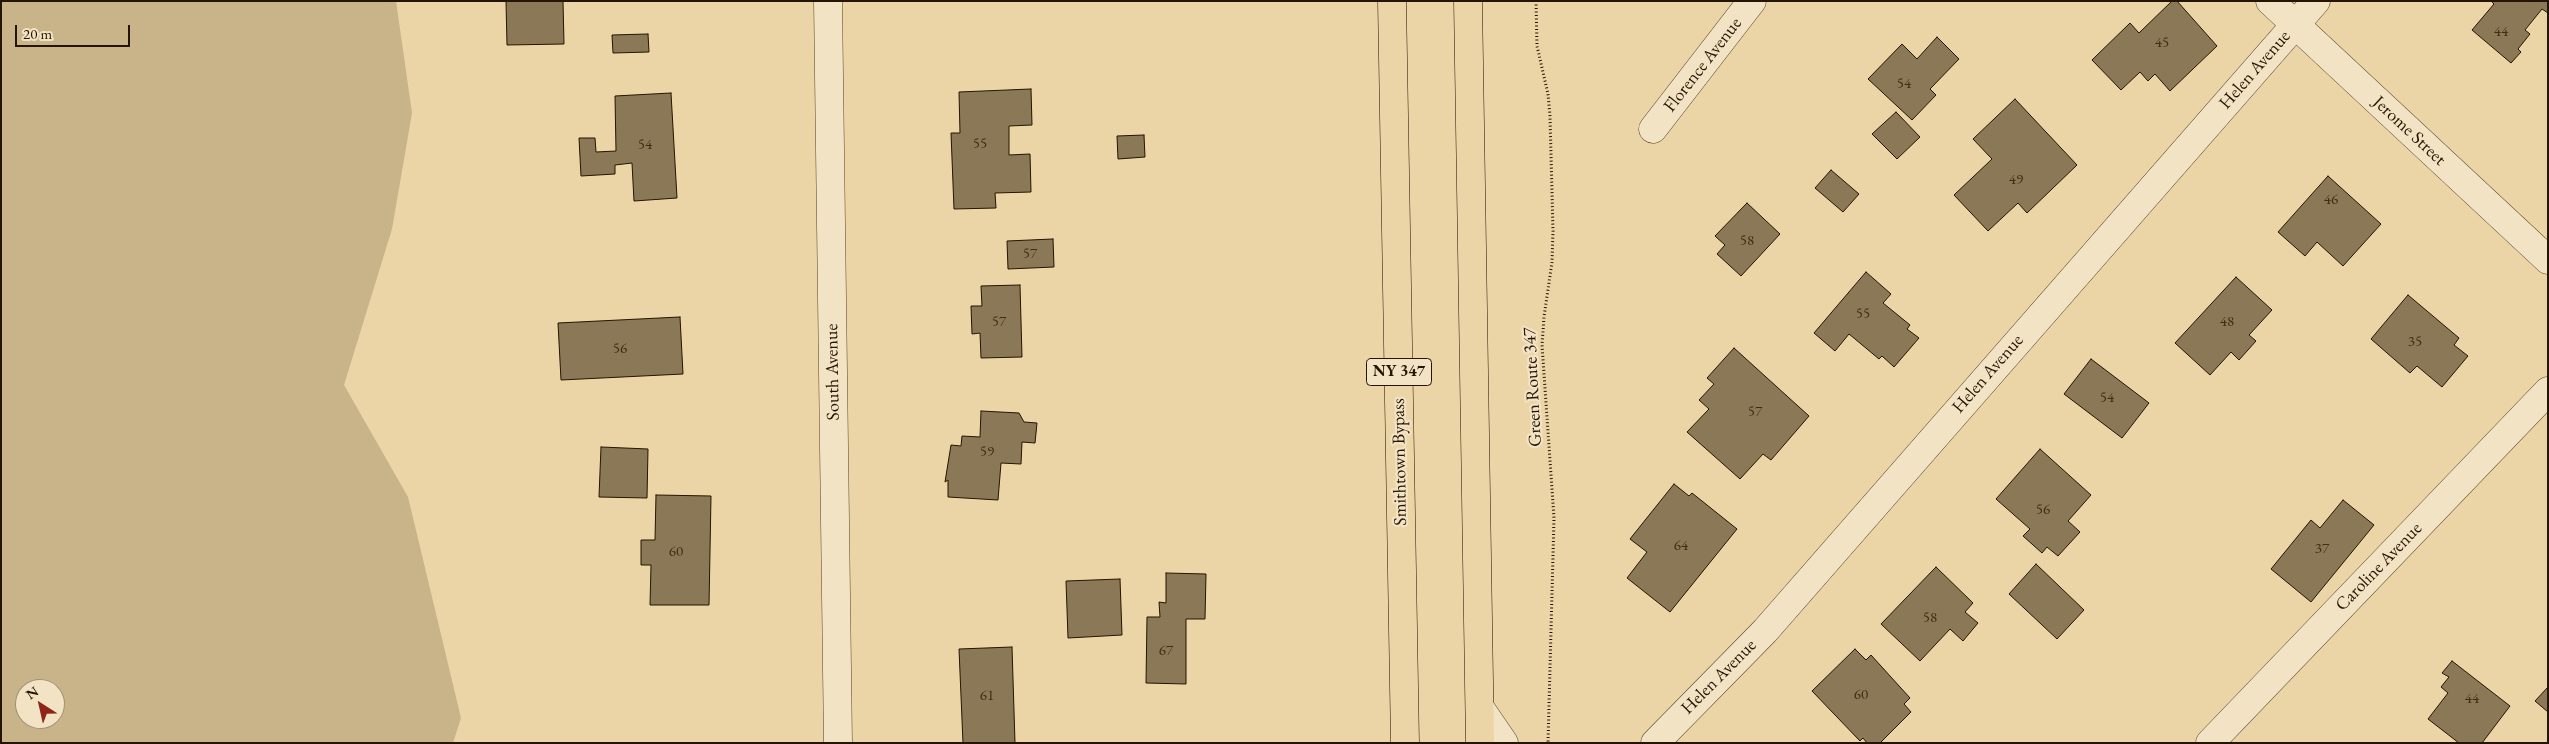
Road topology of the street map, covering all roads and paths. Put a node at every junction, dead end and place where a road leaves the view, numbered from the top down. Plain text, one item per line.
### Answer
1 (828, 1) edge
2 (1392, 1) edge
3 (1468, 1) edge
4 (1536, 1) edge
5 (1752, 1) edge
6 (2270, 1) edge
7 (2316, 1) edge
8 (2295, 25) junction
9 (1653, 129) dead end
10 (2548, 260) edge
11 (2548, 391) edge
12 (1480, 708) junction
13 (838, 743) edge
14 (1405, 743) edge
15 (1480, 743) edge
16 (1504, 743) edge
17 (1548, 743) edge
18 (1655, 743) edge
19 (2210, 743) edge

1 - 13 street, South Avenue
2 - 14 highway, Smithtown Bypass / NY 347
3 - 12 highway
4 - 17 path, Green Route 347
5 - 9 street, Florence Avenue
6 - 8 street, Jerome Street
7 - 8 street, Helen Avenue
8 - 10 street, Jerome Street
8 - 18 street, Helen Avenue
11 - 19 street, Caroline Avenue
12 - 15 highway
12 - 16 street

